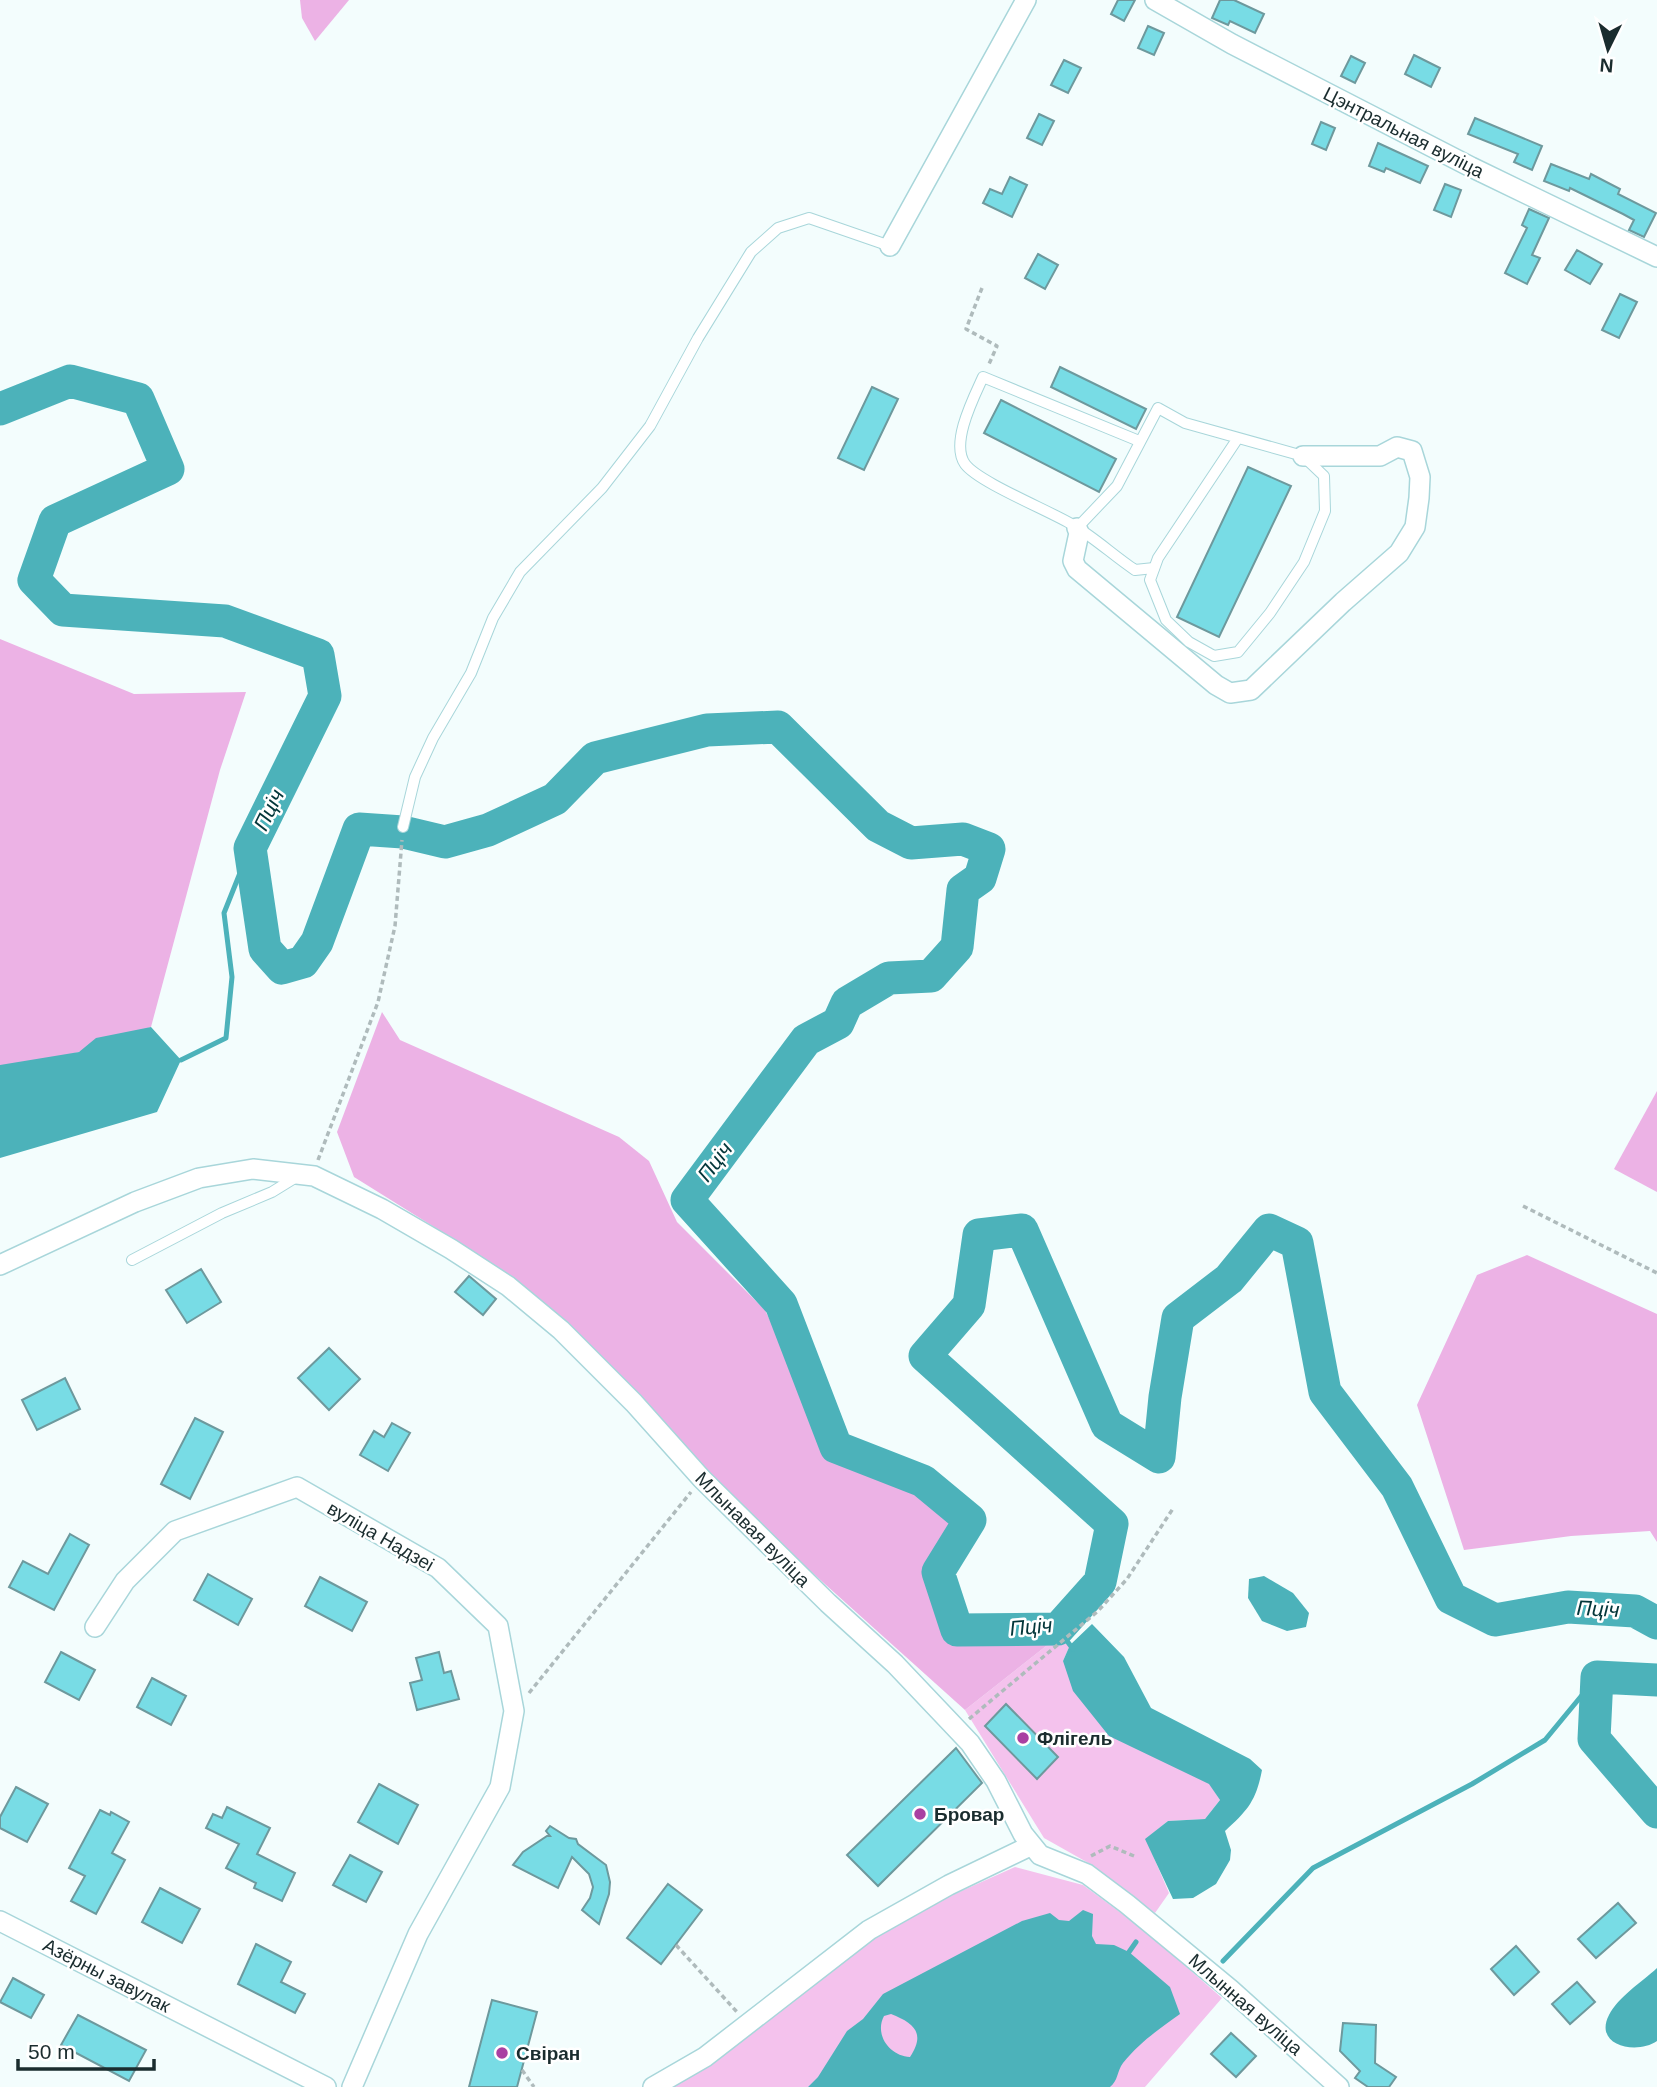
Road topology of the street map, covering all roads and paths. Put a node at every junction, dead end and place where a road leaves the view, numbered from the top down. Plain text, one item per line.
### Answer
1 (1026, 0) edge
2 (1155, 0) edge
3 (890, 246) joint
4 (1657, 257) edge
5 (982, 288) dead end
6 (992, 357) dead end
7 (1238, 438) junction
8 (1139, 441) junction
9 (1303, 456) junction
10 (1077, 528) junction
11 (1154, 568) junction
12 (403, 827) dead end
13 (402, 839) dead end
14 (308, 1175) junction
15 (1523, 1206) dead end
16 (132, 1260) dead end
17 (0, 1265) edge
18 (1657, 1273) edge
19 (702, 1479) junction
20 (1174, 1507) dead end
21 (95, 1627) dead end
22 (514, 1711) junction
23 (957, 1730) junction
24 (1030, 1846) junction
25 (1134, 1856) dead end
26 (1077, 1870) junction
27 (0, 1921) edge
28 (676, 1945) dead end
29 (748, 2023) junction
30 (522, 2070) dead end
31 (326, 2087) edge
32 (352, 2087) edge
33 (534, 2087) edge
34 (653, 2087) edge
35 (1339, 2087) edge

1 - 3 street
2 - 4 street, Цэнтральная вуліца
3 - 12 lane
5 - 6 path
7 - 8 lane
7 - 9 lane
7 - 11 lane
8 - 10 lane
8 - 10 lane
9 - 10 street
9 - 11 lane
10 - 11 lane
13 - 14 path
14 - 16 lane
14 - 17 street
14 - 19 street, Млынавая вуліца
15 - 18 path
19 - 22 path
19 - 23 street, Млынавая вуліца
20 - 23 path
21 - 22 street, вуліца Надзеі
22 - 32 street, вуліца Надзеі
23 - 24 street, Млынавая вуліца
24 - 26 street
24 - 29 street
25 - 26 path
26 - 35 street, Млынная вуліца
27 - 31 street, Азёрны завулак
28 - 29 path
29 - 34 street
30 - 33 path

